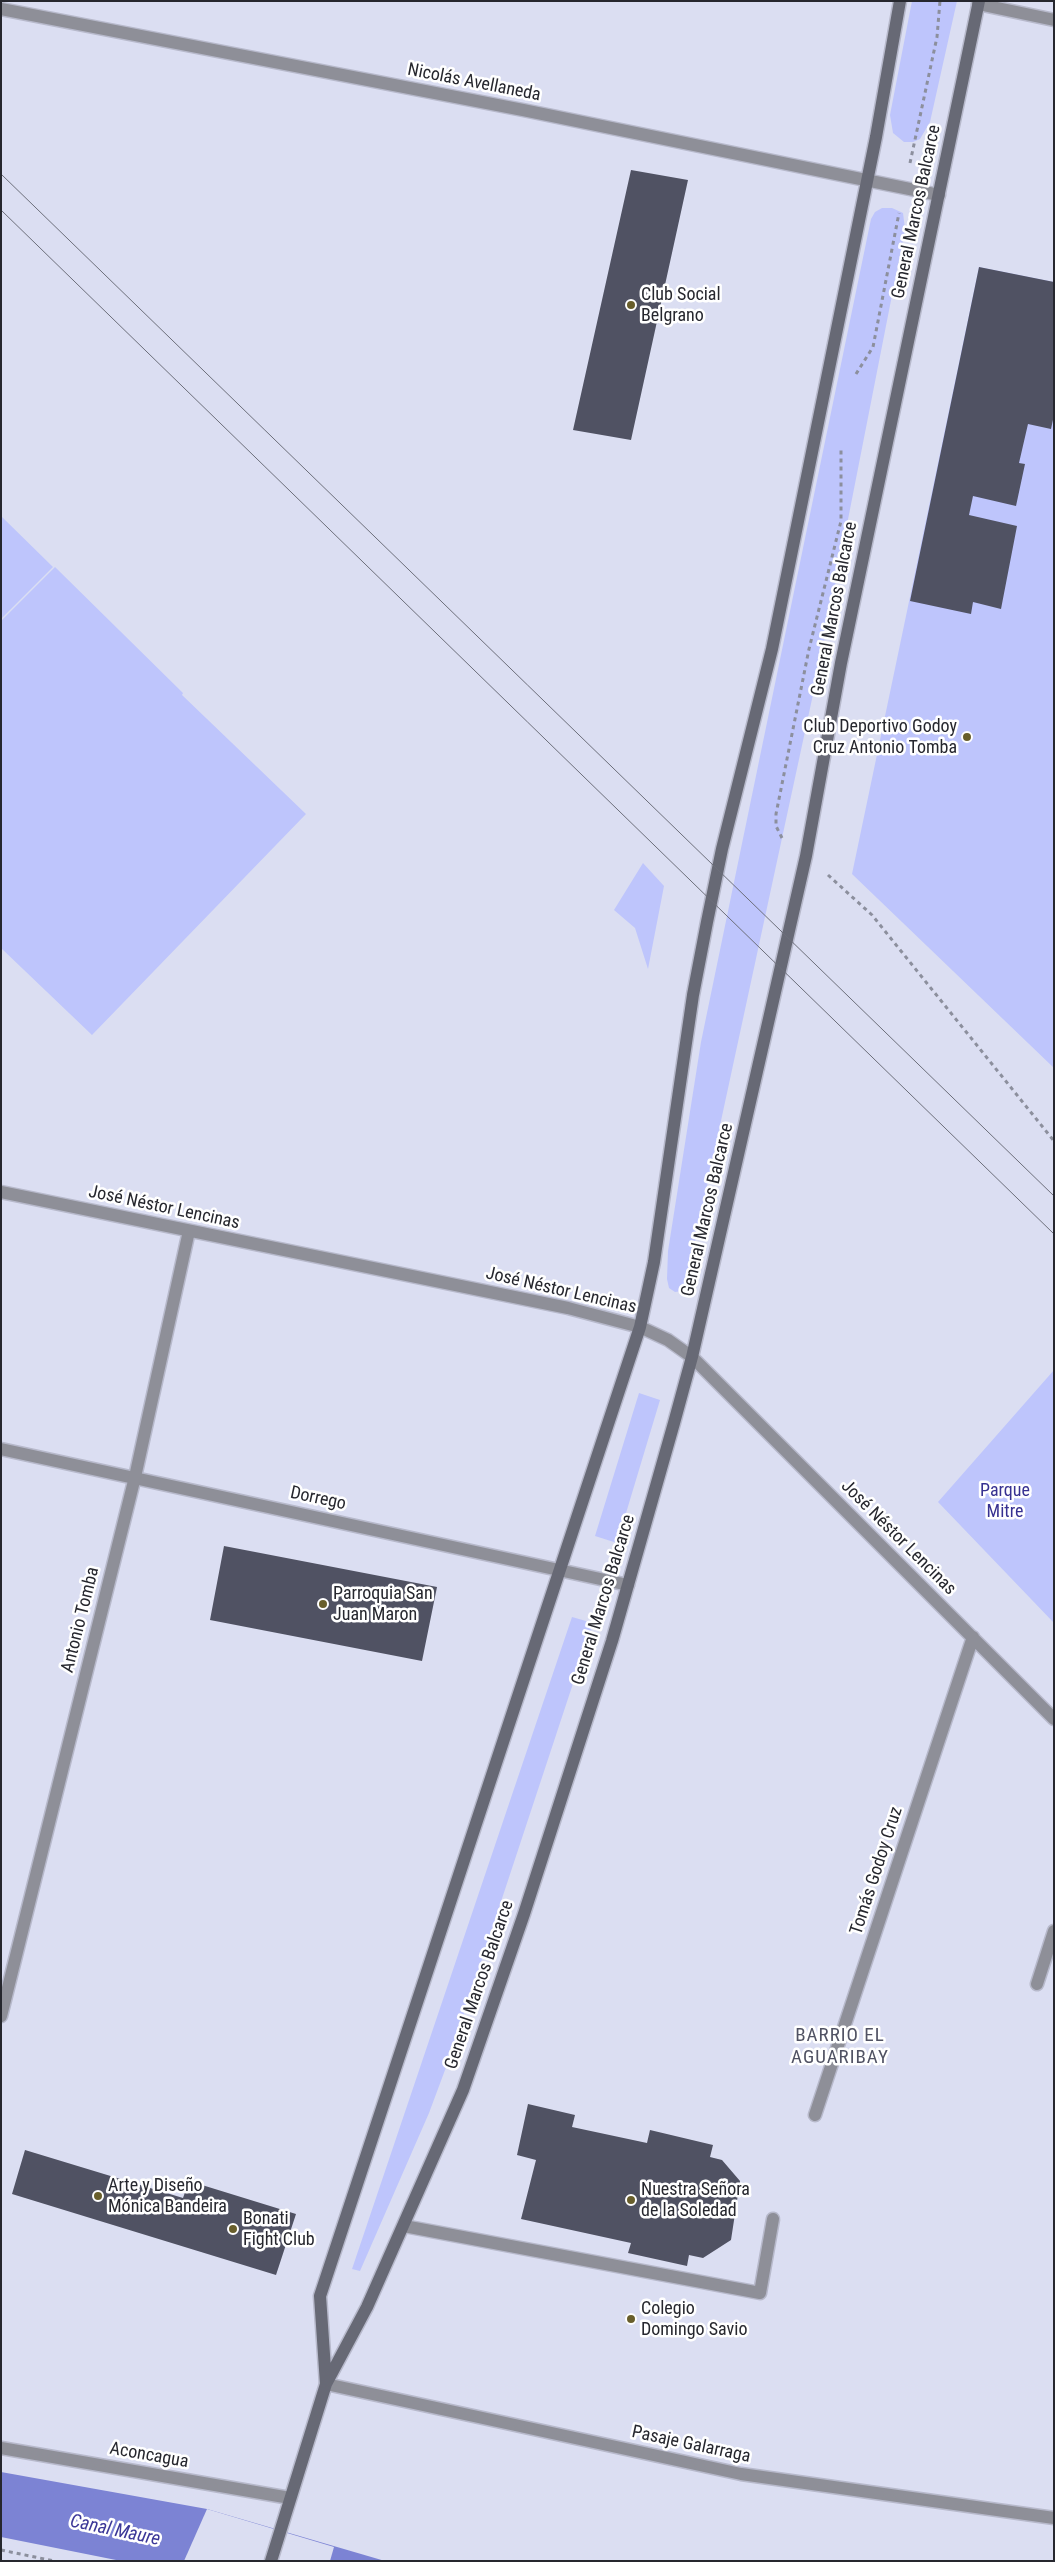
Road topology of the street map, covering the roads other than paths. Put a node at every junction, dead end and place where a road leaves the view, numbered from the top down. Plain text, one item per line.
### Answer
1 (900, 1) edge
2 (979, 3) edge
3 (1, 9) edge
4 (1054, 20) edge
5 (867, 179) junction
6 (939, 195) junction
7 (1, 1192) edge
8 (189, 1231) junction
9 (640, 1327) junction
10 (692, 1357) junction
11 (1, 1449) edge
12 (134, 1477) junction
13 (560, 1569) junction
14 (628, 1585) junction
15 (973, 1638) junction
16 (1054, 1719) edge
17 (1054, 1932) edge
18 (1037, 1984) dead end
19 (1, 2016) edge
20 (815, 2115) dead end
21 (773, 2220) dead end
22 (404, 2226) junction
23 (326, 2384) junction
24 (1, 2448) edge
25 (290, 2498) junction
26 (1054, 2518) edge
27 (271, 2561) edge

1 - 5 main road, General Marcos Balcarce
2 - 4 street
2 - 6 main road, General Marcos Balcarce
3 - 5 street, Nicolás Avellaneda
5 - 6 street, Nicolás Avellaneda
5 - 9 main road, General Marcos Balcarce
6 - 10 main road, General Marcos Balcarce
7 - 8 street, José Néstor Lencinas
8 - 9 street, José Néstor Lencinas
8 - 12 street, Antonio Tomba
9 - 10 street, José Néstor Lencinas
9 - 13 main road, General Marcos Balcarce
10 - 14 main road, General Marcos Balcarce
10 - 15 street, José Néstor Lencinas
11 - 12 street, Dorrego
12 - 13 street, Dorrego
12 - 19 street, Antonio Tomba
13 - 14 street, Dorrego
13 - 23 main road, General Marcos Balcarce
14 - 22 main road, General Marcos Balcarce
15 - 16 street, José Néstor Lencinas
15 - 20 street, Tomás Godoy Cruz
17 - 18 street
21 - 22 street
22 - 23 main road, General Marcos Balcarce
23 - 25 main road, General Marcos Balcarce
23 - 26 street, Pasaje Galarraga
24 - 25 street, Aconcagua
25 - 27 main road, General Marcos Balcarce

